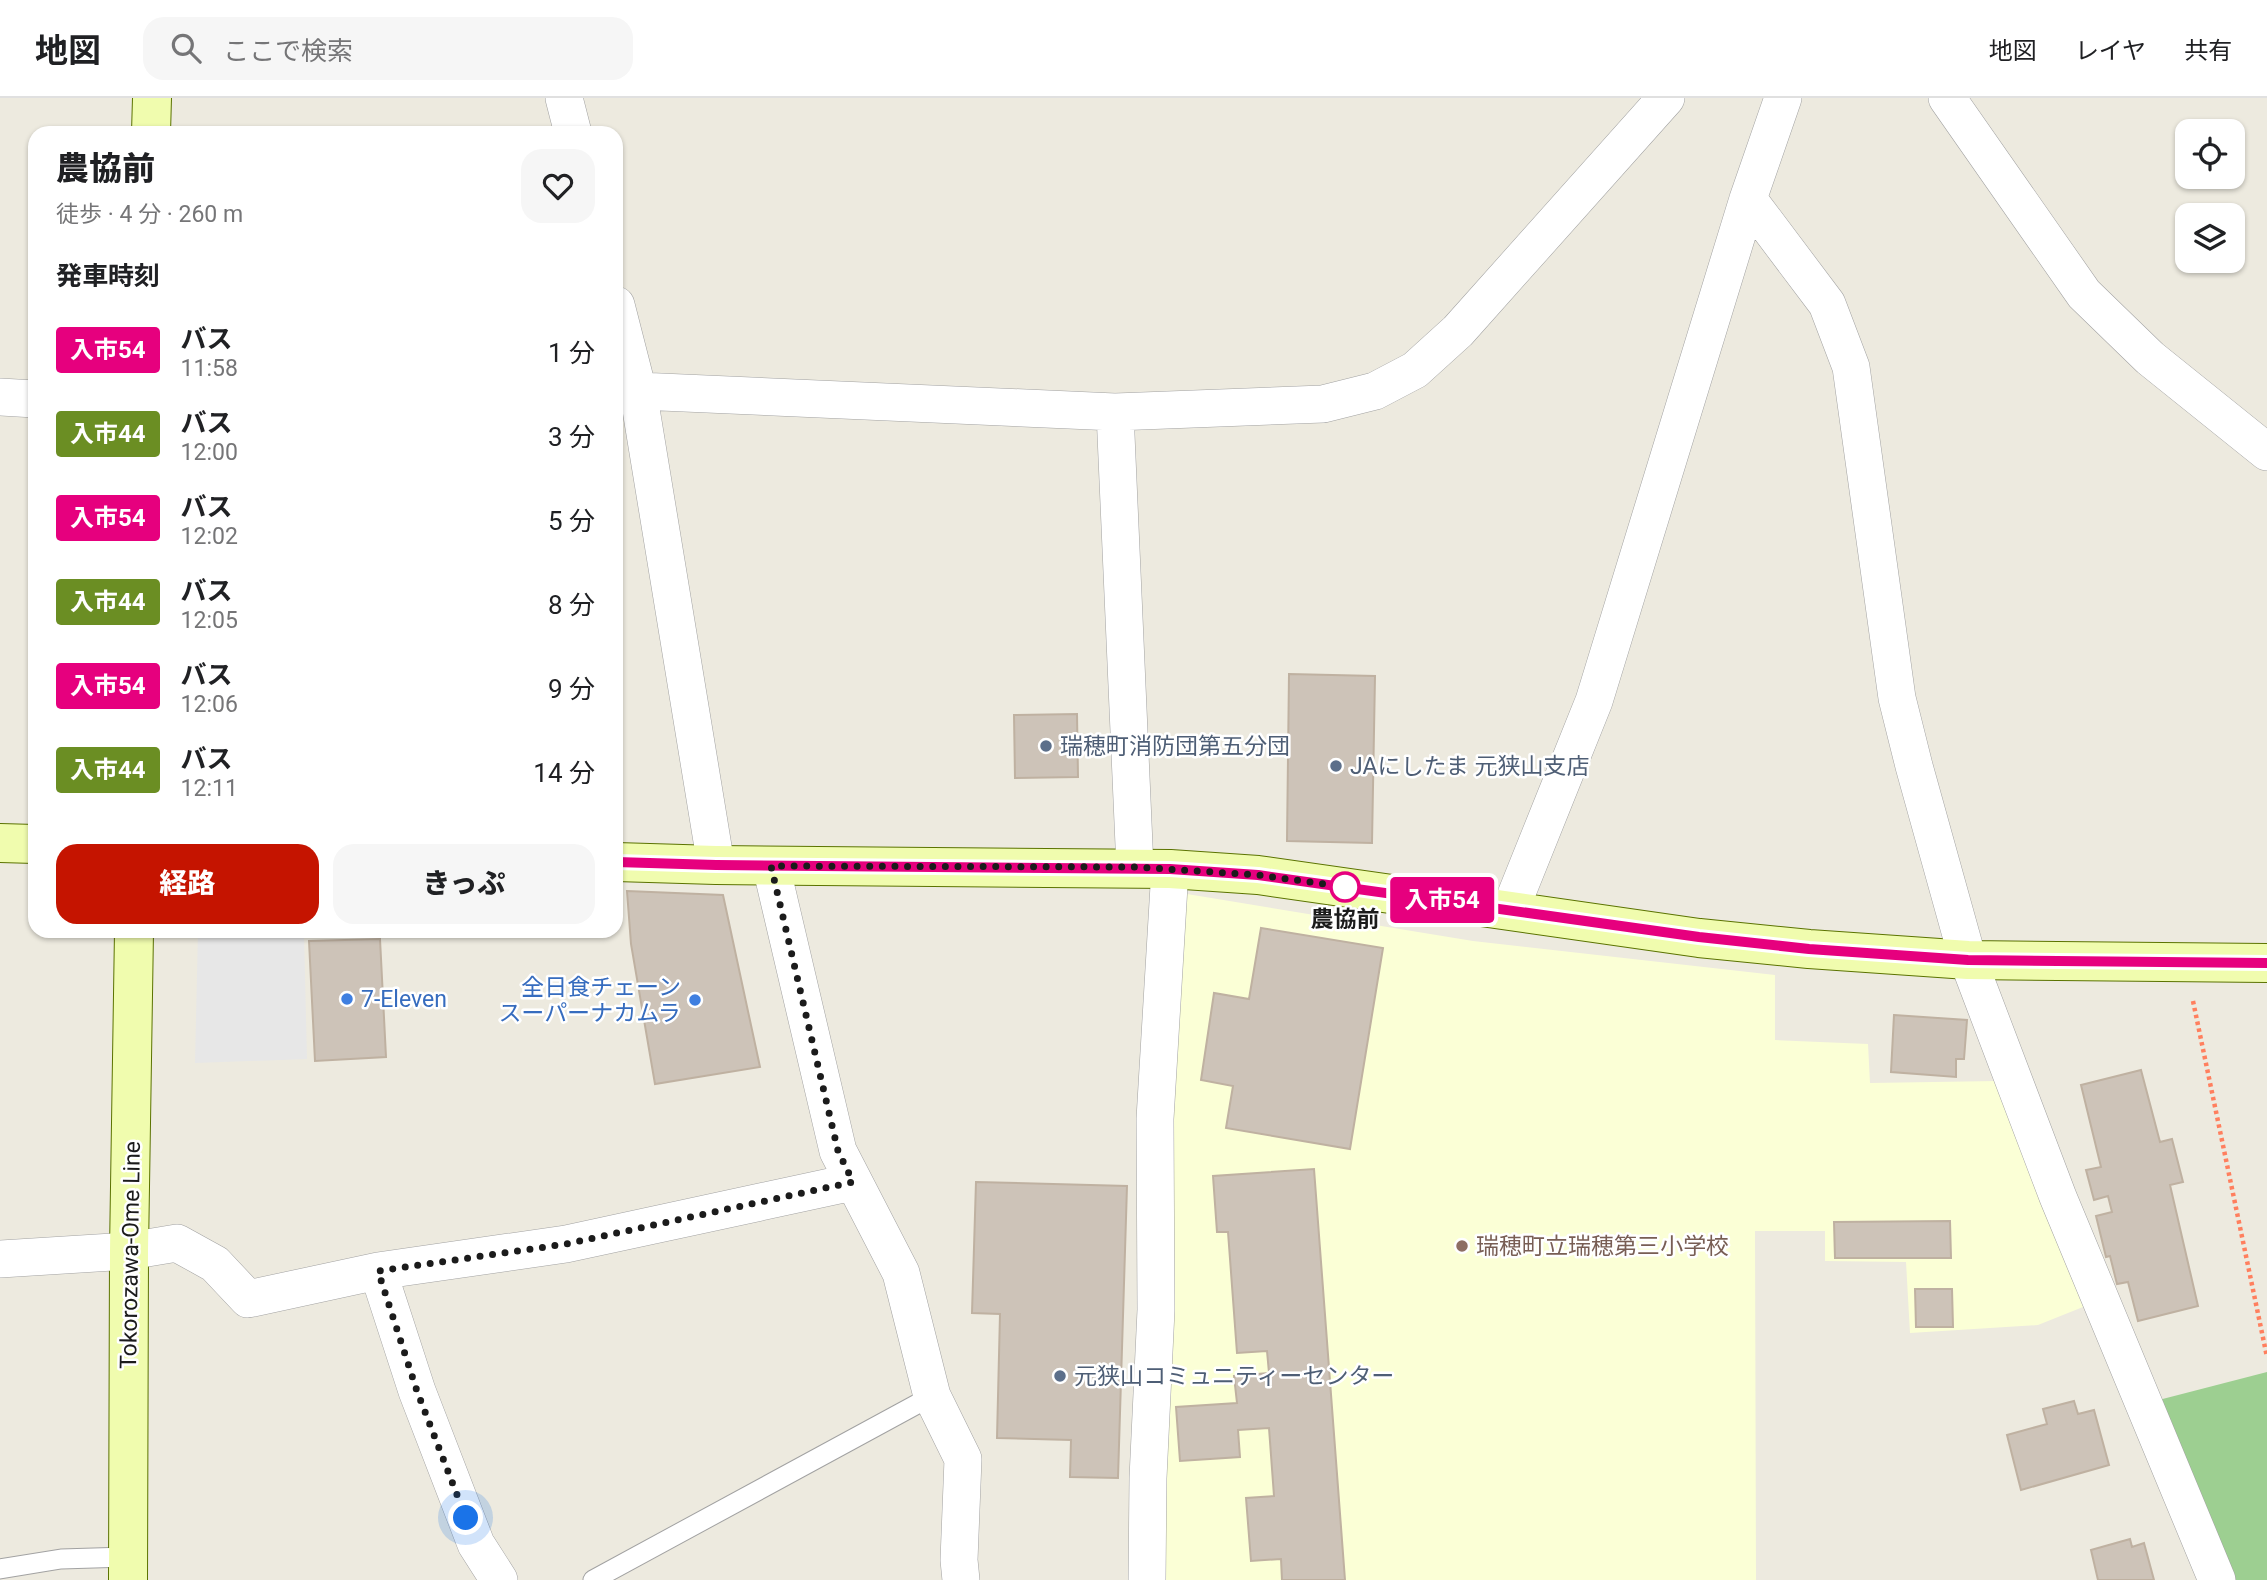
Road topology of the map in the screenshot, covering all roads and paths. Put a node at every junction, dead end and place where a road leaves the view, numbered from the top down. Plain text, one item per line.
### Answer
1 (152, 98) edge
2 (564, 98) edge
3 (1666, 98) edge
4 (1783, 98) edge
5 (1947, 98) edge
6 (151, 126) edge
7 (571, 126) edge
8 (1748, 199) junction
9 (623, 360) edge
10 (627, 391) edge
11 (0, 397) edge
12 (28, 399) edge
13 (1115, 412) junction
14 (2267, 452) edge
15 (0, 843) edge
16 (28, 844) edge
17 (623, 862) edge
18 (716, 865) junction
19 (771, 866) junction
20 (1153, 868) junction
21 (1510, 909) junction
22 (134, 938) edge
23 (1968, 960) junction
24 (2267, 963) edge
25 (2188, 964) junction
26 (853, 1182) junction
27 (129, 1251) junction
28 (0, 1259) edge
29 (378, 1271) junction
30 (2267, 1357) edge
31 (932, 1396) junction
32 (0, 1569) edge
33 (128, 1569) edge
34 (499, 1580) edge
35 (593, 1580) edge
36 (961, 1580) edge
37 (1147, 1580) edge
38 (2217, 1580) edge

1 - 6 main road
2 - 7 street
3 - 13 street
4 - 8 street
5 - 14 street
8 - 21 street
8 - 23 street
9 - 10 street
10 - 13 street
10 - 18 street
11 - 12 street
13 - 20 street
15 - 16 main road
17 - 18 main road
18 - 19 main road
19 - 20 main road
19 - 26 street
20 - 21 main road
20 - 37 street
21 - 23 main road
22 - 27 main road, Tokorozawa-Ome Line
23 - 25 main road
23 - 38 street
24 - 25 main road
25 - 30 path
26 - 29 street
26 - 31 street
27 - 28 street
27 - 29 street
27 - 33 main road, Tokorozawa-Ome Line
29 - 34 street
31 - 35 lane
31 - 36 street
32 - 33 lane

